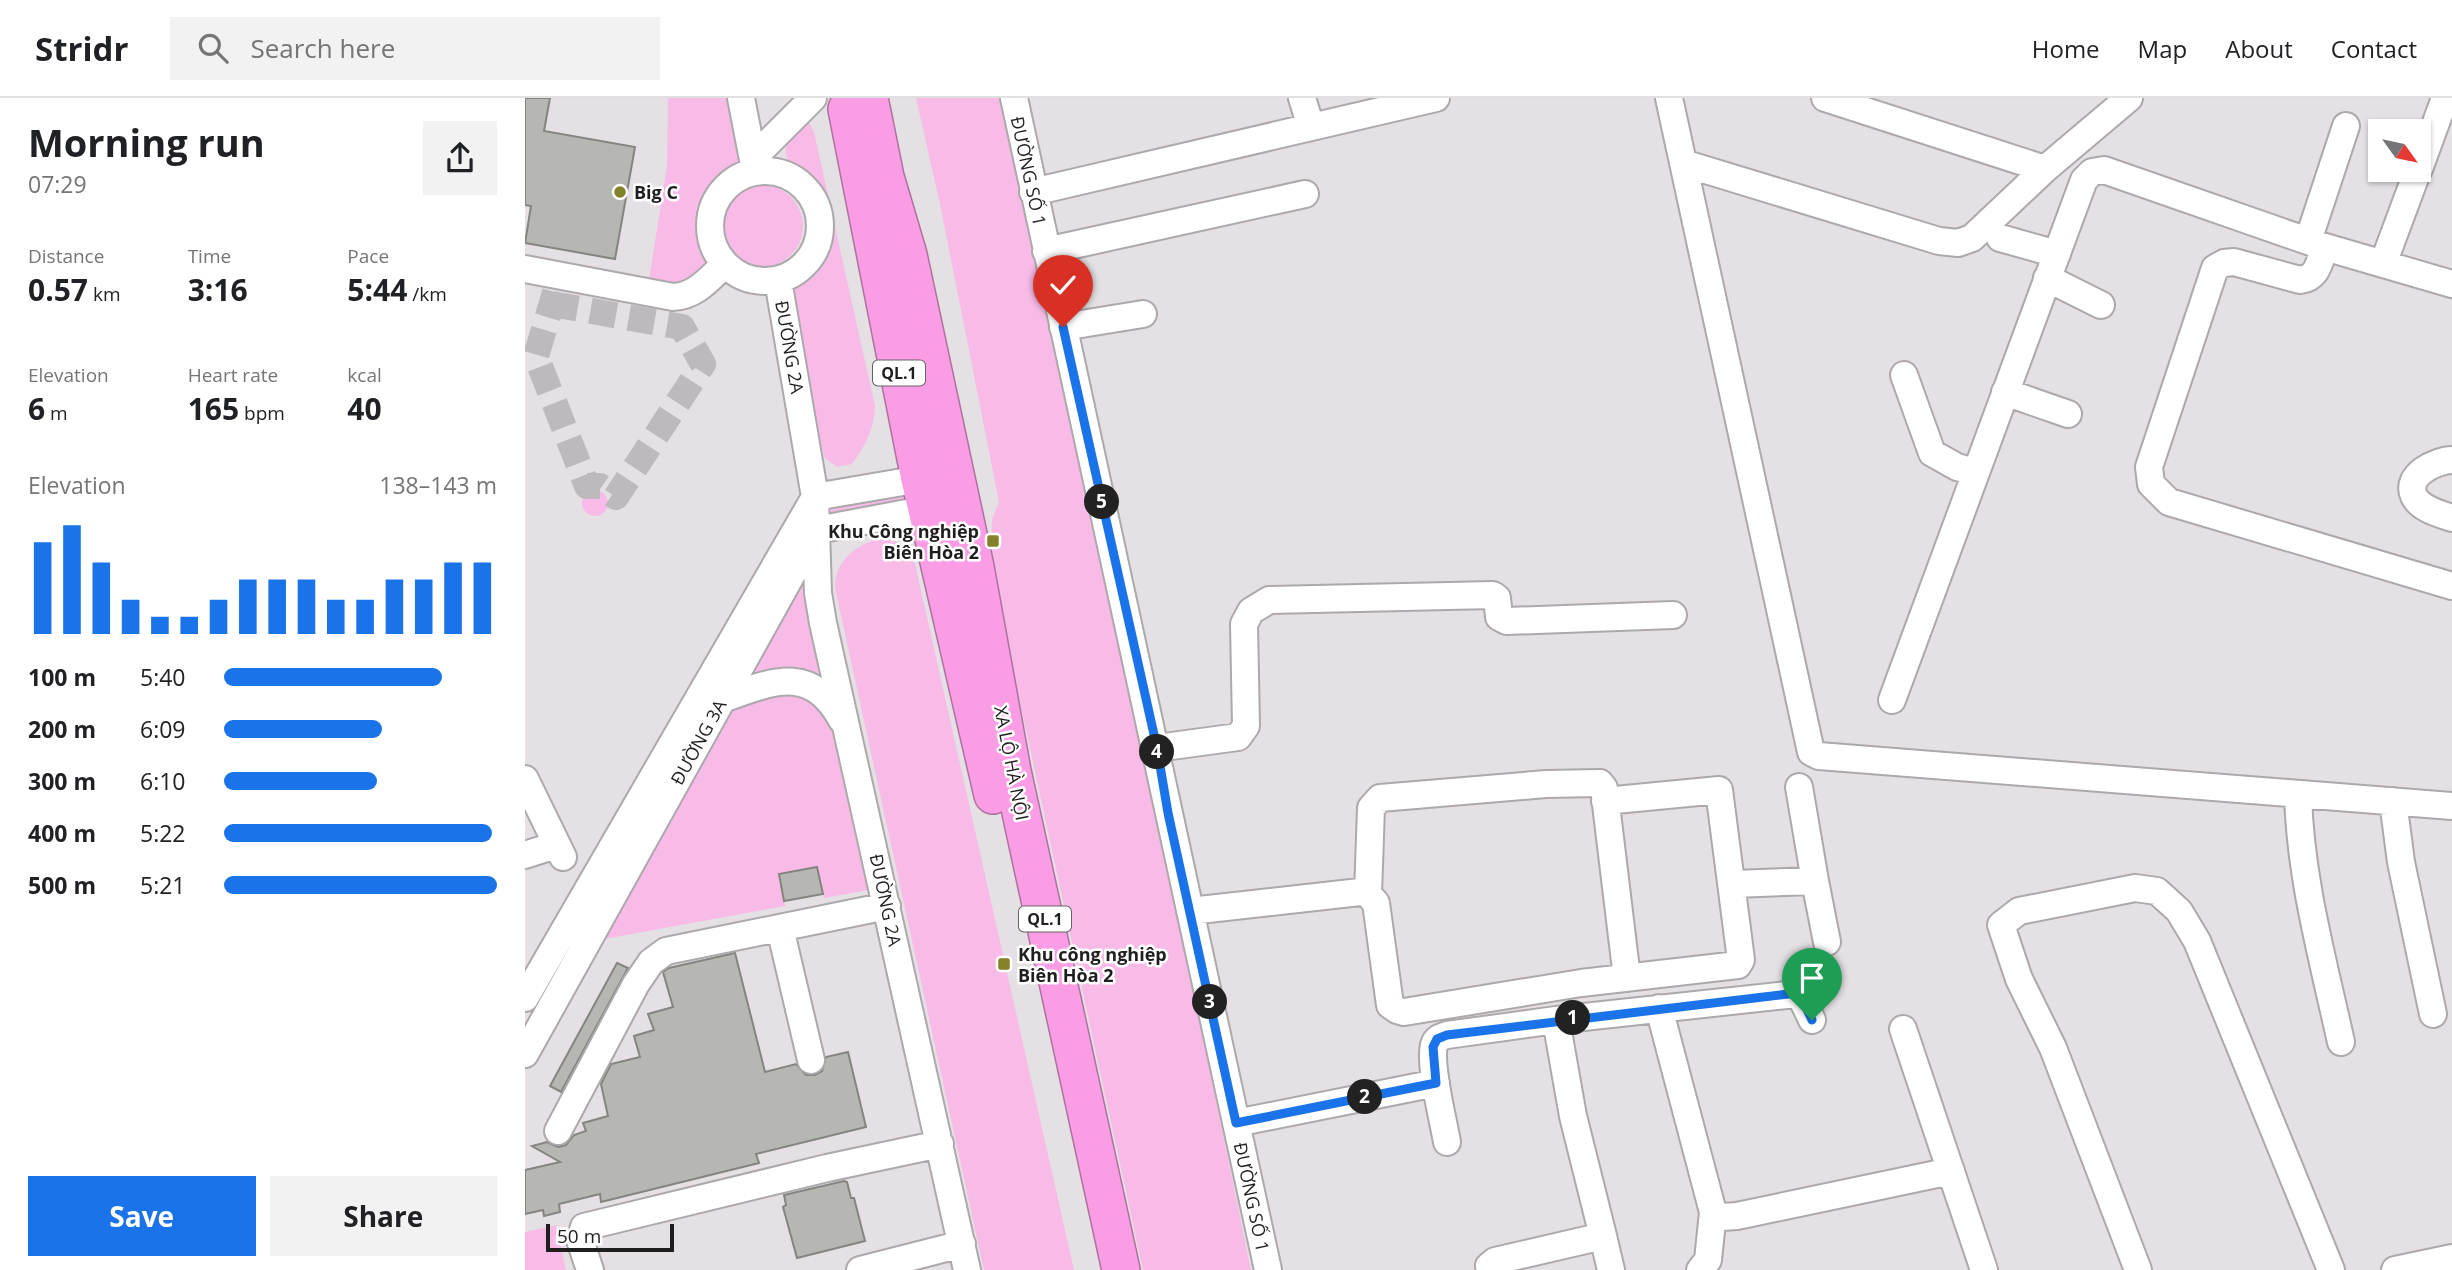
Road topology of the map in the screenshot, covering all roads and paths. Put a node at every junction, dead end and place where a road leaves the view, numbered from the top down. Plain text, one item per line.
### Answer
1 (741, 98) edge
2 (813, 98) edge
3 (822, 98) edge
4 (845, 98) edge
5 (869, 98) edge
6 (893, 98) edge
7 (1014, 98) edge
8 (1302, 98) edge
9 (1436, 98) edge
10 (1669, 98) edge
11 (1825, 98) edge
12 (2129, 98) edge
13 (2443, 98) edge
14 (2346, 126) dead end
15 (1311, 127) junction
16 (2431, 132) edge
17 (1683, 163) junction
18 (754, 165) junction
19 (2045, 169) junction
20 (872, 177) junction
21 (2413, 182) edge
22 (1033, 192) junction
23 (1305, 194) dead end
24 (2000, 238) dead end
25 (2316, 244) junction
26 (1046, 251) junction
27 (892, 261) junction
28 (725, 264) junction
29 (2383, 264) junction
30 (2052, 266) junction
31 (525, 269) edge
32 (778, 279) junction
33 (2452, 284) edge
34 (2101, 305) dead end
35 (1143, 314) dead end
36 (1063, 327) junction
37 (1904, 375) dead end
38 (2005, 392) junction
39 (2068, 414) dead end
40 (2452, 460) edge
41 (1975, 472) junction
42 (924, 494) junction
43 (815, 497) junction
44 (2452, 518) edge
45 (817, 530) junction
46 (2452, 586) edge
47 (1672, 615) dead end
48 (720, 700) junction
49 (1892, 700) dead end
50 (850, 736) junction
51 (1157, 748) junction
52 (525, 779) edge
53 (1799, 787) dead end
54 (2298, 794) junction
55 (1605, 801) junction
56 (2393, 801) junction
57 (2452, 806) edge
58 (525, 855) edge
59 (1815, 881) junction
60 (1733, 884) junction
61 (1368, 894) junction
62 (887, 906) junction
63 (1190, 911) junction
64 (779, 928) junction
65 (1827, 942) dead end
66 (1627, 978) junction
67 (525, 998) edge
68 (1659, 1008) junction
69 (2434, 1014) dead end
70 (1556, 1020) junction
71 (1812, 1020) dead end
72 (1903, 1029) dead end
73 (2341, 1042) dead end
74 (525, 1054) edge
75 (811, 1060) dead end
76 (1436, 1083) junction
77 (1236, 1123) junction
78 (558, 1131) dead end
79 (1447, 1142) dead end
80 (940, 1144) junction
81 (1951, 1171) junction
82 (1713, 1212) junction
83 (1603, 1236) junction
84 (962, 1244) junction
85 (2452, 1258) edge
86 (590, 1270) edge
87 (860, 1270) edge
88 (967, 1270) edge
89 (1097, 1270) edge
90 (1121, 1270) edge
91 (1268, 1270) edge
92 (1490, 1270) edge
93 (1611, 1270) edge
94 (1700, 1270) edge
95 (1984, 1270) edge
96 (2138, 1270) edge
97 (2332, 1270) edge
98 (2395, 1270) edge

1 - 18 street
2 - 18 street
3 - 27 highway, XA LỘ HÀ NỘI / QL.1
4 - 20 highway, QL.1
5 - 20 highway, QL.1
6 - 27 highway, XA LỘ HÀ NỘI / QL.1
7 - 22 street, ĐƯỜNG SỐ 1
8 - 15 street
9 - 15 street
10 - 17 street
11 - 19 street
12 - 19 street
13 - 16 street
14 - 25 street
15 - 22 street
17 - 19 street
17 - 54 street
18 - 28 street
18 - 32 street
20 - 27 highway, XA LỘ HÀ NỘI / QL.1
21 - 29 street
22 - 26 street, ĐƯỜNG SỐ 1
23 - 26 street
24 - 30 street
25 - 29 street
25 - 30 street
25 - 46 street
26 - 36 street, ĐƯỜNG SỐ 1
27 - 42 highway, XA LỘ HÀ NỘI / QL.1
27 - 90 highway, XA LỘ HÀ NỘI / QL.1
28 - 31 street
28 - 32 street
29 - 33 street
30 - 34 street
30 - 38 street
32 - 43 street, ĐƯỜNG 2A
35 - 36 street
36 - 51 street, ĐƯỜNG SỐ 1
37 - 41 street
38 - 39 street
38 - 41 street
40 - 44 street
41 - 49 street
42 - 43 street
42 - 45 street
42 - 89 highway, XA LỘ HÀ NỘI / QL.1
43 - 45 street, ĐƯỜNG 2A
43 - 67 street, ĐƯỜNG 3A
45 - 48 street, ĐƯỜNG 3A
45 - 50 street, ĐƯỜNG 2A
47 - 51 street
48 - 50 street
48 - 74 street, ĐƯỜNG 3A
50 - 62 street, ĐƯỜNG 2A
51 - 63 street, ĐƯỜNG SỐ 1
52 - 58 street
53 - 59 street
54 - 56 street
54 - 73 street
55 - 60 street
55 - 61 street
55 - 66 street
56 - 57 street
56 - 69 street
59 - 60 street
59 - 65 street
60 - 66 street
61 - 63 street
61 - 66 street
62 - 64 street
62 - 80 street, ĐƯỜNG 2A
63 - 77 street, ĐƯỜNG SỐ 1
64 - 75 street
64 - 78 street
68 - 70 street
68 - 71 street
68 - 82 street
70 - 76 street
70 - 83 street
72 - 81 street
76 - 77 street
76 - 79 street
77 - 91 street, ĐƯỜNG SỐ 1
80 - 84 street, ĐƯỜNG 2A
80 - 86 street
81 - 82 street
81 - 95 street
82 - 94 street
83 - 92 street
83 - 93 street
84 - 87 street
84 - 88 street, ĐƯỜNG 2A
85 - 98 street
96 - 97 street

